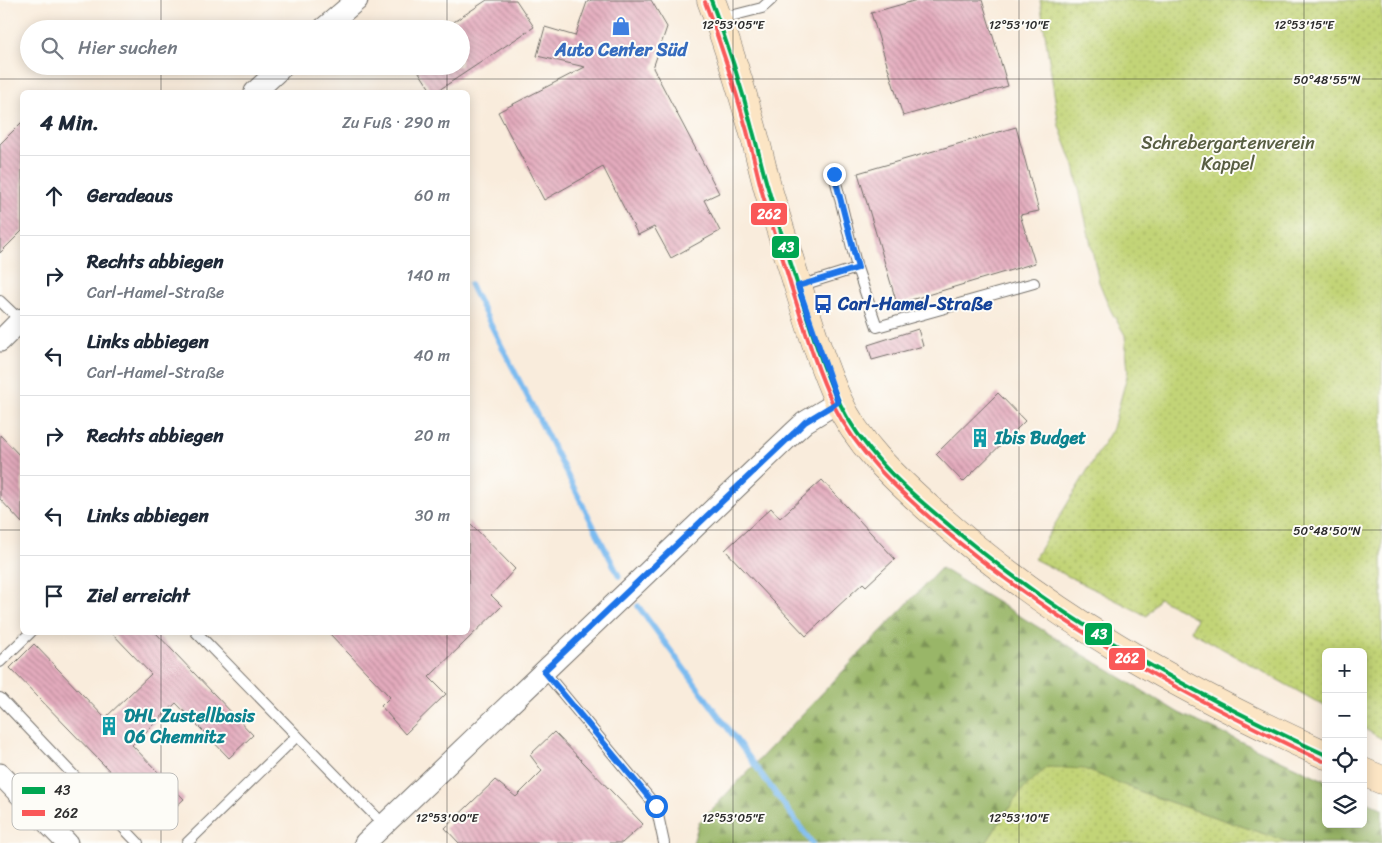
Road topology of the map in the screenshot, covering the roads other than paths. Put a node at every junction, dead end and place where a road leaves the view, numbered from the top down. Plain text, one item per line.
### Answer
1 (357, 0) edge
2 (771, 0) edge
3 (714, 10) edge
4 (334, 20) edge
5 (273, 75) edge
6 (257, 90) edge
7 (834, 174) dead end
8 (858, 268) junction
9 (1034, 283) dead end
10 (798, 286) junction
11 (0, 301) edge
12 (20, 318) edge
13 (20, 322) edge
14 (0, 341) edge
15 (838, 402) junction
16 (28, 635) edge
17 (199, 635) edge
18 (0, 662) edge
19 (544, 671) junction
20 (0, 698) edge
21 (297, 736) junction
22 (1322, 753) edge
23 (71, 773) edge
24 (0, 774) edge
25 (1367, 774) edge
26 (1382, 780) edge
27 (12, 786) edge
28 (384, 825) junction
29 (54, 830) edge
30 (126, 830) edge
31 (67, 843) edge
32 (138, 843) edge
33 (187, 843) edge
34 (365, 843) edge
35 (664, 843) edge

1 - 4 street
2 - 3 lane
3 - 10 main road
5 - 6 street
7 - 8 lane
8 - 9 lane
8 - 10 lane
10 - 15 main road
11 - 12 lane
13 - 14 street
15 - 19 street
15 - 22 main road
16 - 18 lane
17 - 21 lane
19 - 28 street
19 - 35 lane
20 - 23 lane
21 - 28 lane
21 - 33 lane
24 - 27 street
25 - 26 main road
28 - 34 street
29 - 31 street
30 - 32 lane

